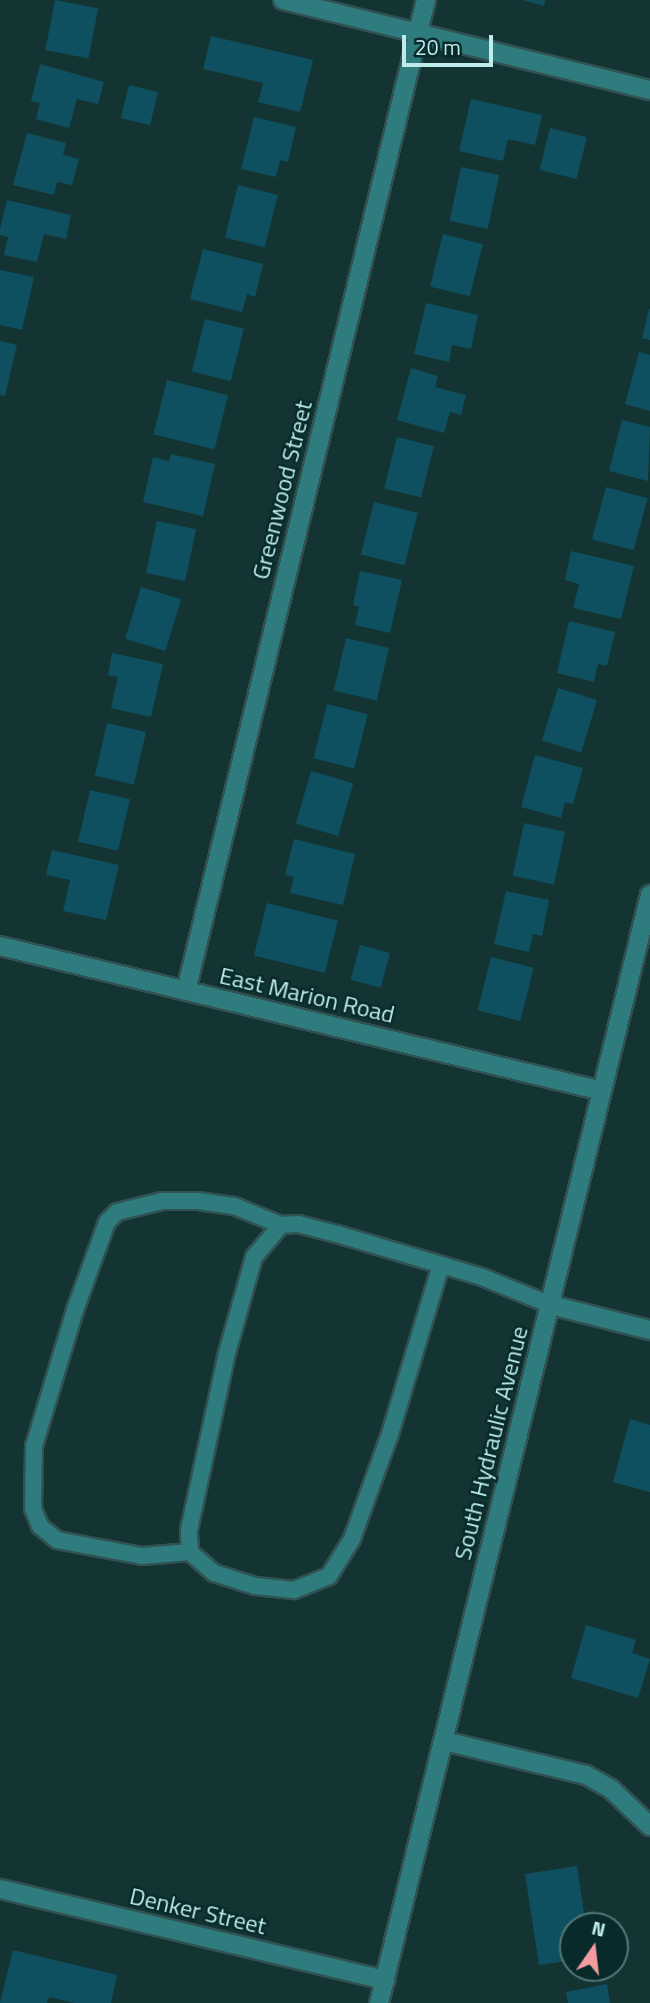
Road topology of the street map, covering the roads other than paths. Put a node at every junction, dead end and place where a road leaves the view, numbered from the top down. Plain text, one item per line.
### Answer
1 (283, 0) edge
2 (426, 0) edge
3 (418, 33) junction
4 (650, 90) edge
5 (650, 895) edge
6 (0, 946) edge
7 (186, 991) junction
8 (602, 1091) junction
9 (282, 1225) junction
10 (441, 1265) junction
11 (551, 1305) junction
12 (650, 1330) edge
13 (190, 1552) junction
14 (444, 1741) junction
15 (650, 1826) edge
16 (0, 1889) edge
17 (385, 1980) junction
18 (379, 2003) edge

1 - 3 street
2 - 3 street, Greenwood Street
3 - 4 street
3 - 7 street, Greenwood Street
5 - 8 street, South Hydraulic Avenue
6 - 7 street, East Marion Road
7 - 8 street, East Marion Road
8 - 11 street, South Hydraulic Avenue
9 - 10 lane
9 - 13 lane
9 - 13 lane
10 - 11 lane
10 - 13 lane
11 - 12 street
11 - 14 street, South Hydraulic Avenue
14 - 15 street
14 - 17 street, South Hydraulic Avenue
16 - 17 street, Denker Street
17 - 18 street, South Hydraulic Avenue

